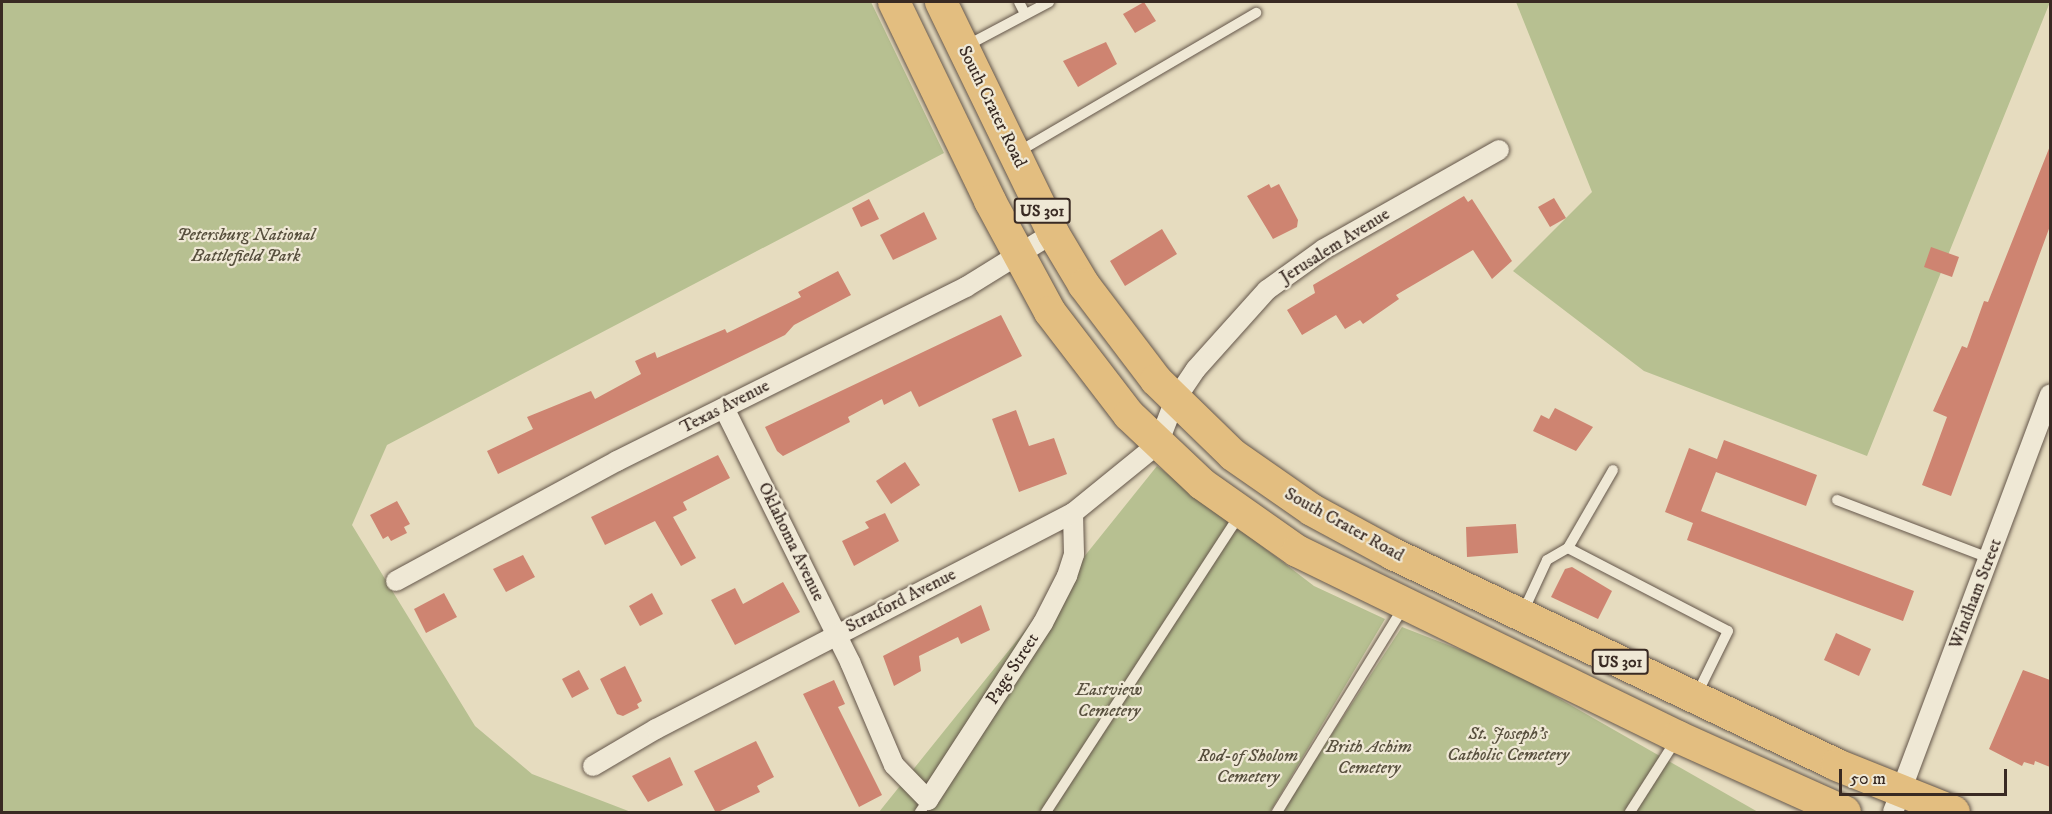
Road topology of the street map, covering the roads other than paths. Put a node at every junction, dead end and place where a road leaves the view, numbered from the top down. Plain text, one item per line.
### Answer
1 (894, 2) edge
2 (941, 2) edge
3 (1019, 2) edge
4 (1049, 2) edge
5 (1256, 13) dead end
6 (1025, 14) junction
7 (963, 47) junction
8 (1499, 150) dead end
9 (1015, 154) junction
10 (1053, 233) junction
11 (1018, 256) junction
12 (2050, 395) edge
13 (1175, 400) junction
14 (724, 408) junction
15 (1158, 444) junction
16 (1613, 470) dead end
17 (1837, 500) dead end
18 (1073, 513) junction
19 (1240, 513) junction
20 (1568, 548) junction
21 (1989, 558) junction
22 (396, 581) dead end
23 (1405, 605) junction
24 (1521, 615) junction
25 (837, 634) junction
26 (1695, 697) junction
27 (1678, 737) junction
28 (593, 766) dead end
29 (1897, 802) edge
30 (924, 806) edge
31 (1046, 813) edge
32 (1277, 813) edge
33 (1630, 813) edge
34 (1845, 813) edge
35 (1954, 813) edge

1 - 11 main road, US 301
2 - 7 main road, South Crater Road / US 301
3 - 6 lane
4 - 6 lane
5 - 9 lane
6 - 7 lane
7 - 9 main road, South Crater Road / US 301
8 - 13 street, Jerusalem Avenue
9 - 10 main road, South Crater Road / US 301
10 - 11 street, Texas Avenue
10 - 13 main road, South Crater Road / US 301
11 - 14 street, Texas Avenue
11 - 15 main road, US 301
12 - 21 street, Windham Street
13 - 15 street, Stratford Avenue
13 - 24 main road, South Crater Road / US 301
14 - 22 street, Texas Avenue
14 - 25 street, Oklahoma Avenue
15 - 18 street, Stratford Avenue
15 - 19 main road, US 301
16 - 20 lane
17 - 21 lane
18 - 25 street, Stratford Avenue
18 - 30 street, Page Street
19 - 23 main road, US 301
19 - 31 lane
20 - 24 lane
20 - 26 lane
21 - 29 street, Windham Street
23 - 27 main road, US 301
23 - 32 lane
24 - 26 main road, South Crater Road / US 301
25 - 28 street, Stratford Avenue
25 - 30 street, Oklahoma Avenue
26 - 29 main road, South Crater Road / US 301
27 - 33 lane
27 - 34 main road, US 301
29 - 35 main road, South Crater Road / US 301

